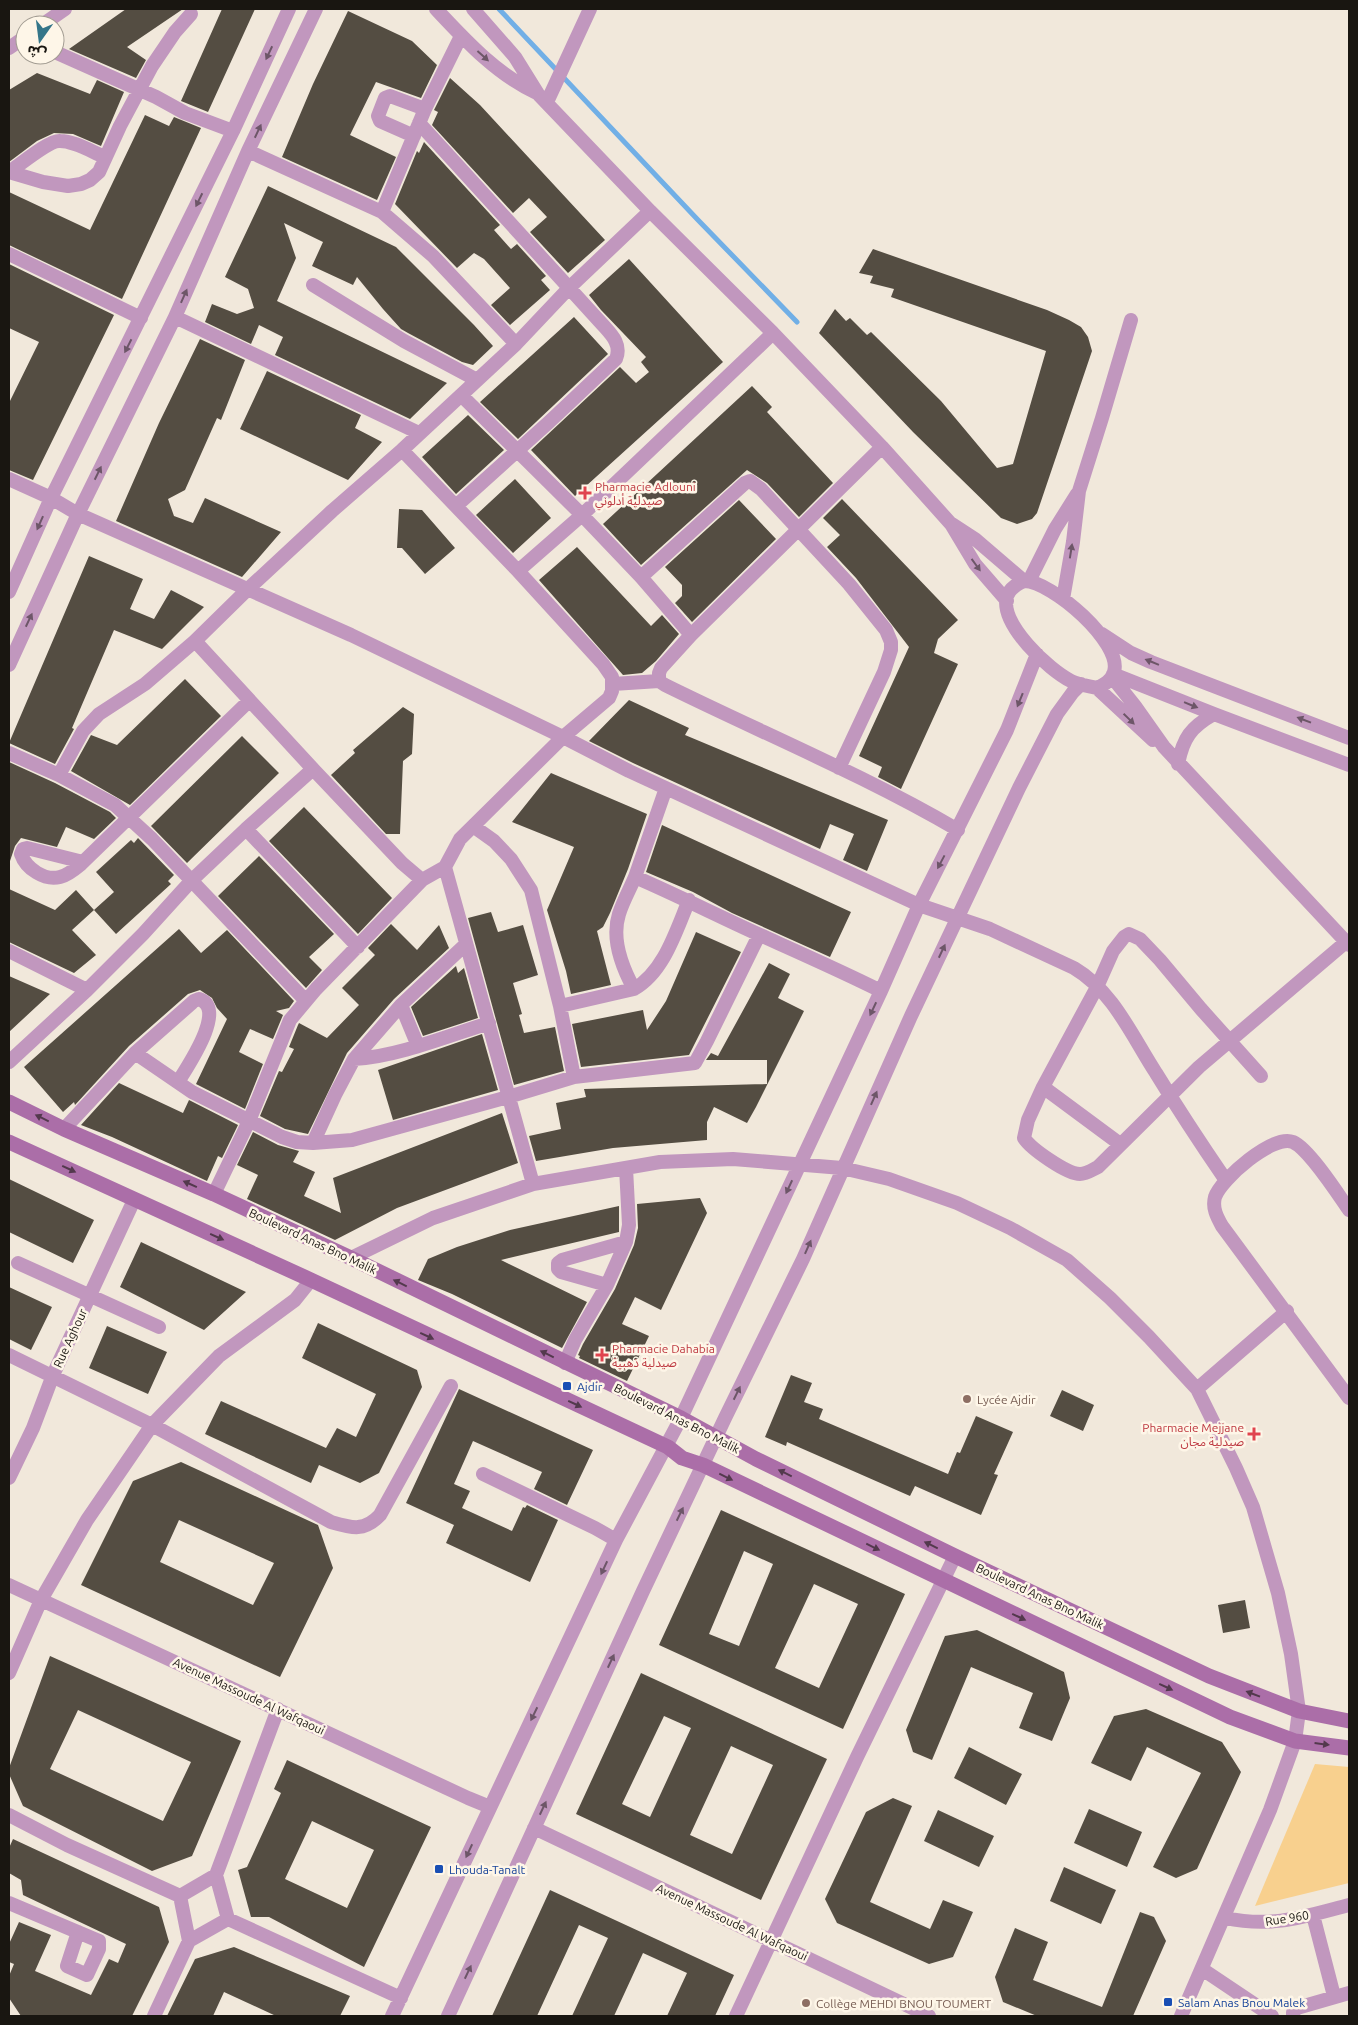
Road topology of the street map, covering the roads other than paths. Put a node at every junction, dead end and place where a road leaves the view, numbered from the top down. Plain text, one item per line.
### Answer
1 (290, 9) edge
2 (316, 9) edge
3 (436, 9) edge
4 (473, 9) edge
5 (590, 9) edge
6 (191, 14) dead end
7 (461, 36) junction
8 (65, 57) edge
9 (139, 90) junction
10 (542, 98) junction
11 (425, 110) junction
12 (419, 123) junction
13 (233, 131) junction
14 (414, 136) junction
15 (248, 151) junction
16 (105, 157) junction
17 (9, 172) edge
18 (650, 211) junction
19 (382, 212) junction
20 (9, 254) edge
21 (313, 285) dead end
22 (569, 288) junction
23 (175, 317) junction
24 (141, 318) junction
25 (1131, 320) dead end
26 (773, 333) junction
27 (516, 344) junction
28 (477, 380) junction
29 (461, 395) junction
30 (419, 433) junction
31 (882, 447) junction
32 (402, 450) junction
33 (516, 452) junction
34 (9, 479) edge
35 (1079, 491) junction
36 (51, 498) junction
37 (456, 506) junction
38 (78, 514) junction
39 (582, 515) junction
40 (951, 524) junction
41 (800, 529) junction
42 (518, 571) junction
43 (641, 577) junction
44 (1026, 581) junction
45 (248, 589) junction
46 (9, 592) edge
47 (1063, 598) junction
48 (1006, 602) junction
49 (1094, 628) junction
50 (691, 635) junction
51 (195, 641) junction
52 (1037, 654) junction
53 (9, 665) edge
54 (1113, 675) junction
55 (659, 681) junction
56 (613, 684) junction
57 (1081, 684) junction
58 (1097, 688) junction
59 (250, 701) junction
60 (1214, 714) junction
61 (564, 737) junction
62 (1349, 738) edge
63 (1164, 747) junction
64 (9, 753) edge
65 (1178, 764) junction
66 (1349, 765) edge
67 (839, 768) junction
68 (313, 770) junction
69 (59, 775) junction
70 (666, 788) junction
71 (128, 818) junction
72 (473, 826) junction
73 (246, 828) junction
74 (958, 830) junction
75 (83, 862) dead end
76 (445, 867) junction
77 (635, 877) junction
78 (192, 880) junction
79 (422, 880) junction
80 (689, 900) junction
81 (919, 905) junction
82 (957, 918) junction
83 (759, 935) junction
84 (1348, 943) edge
85 (466, 944) junction
86 (358, 947) junction
87 (9, 951) edge
88 (1097, 987) junction
89 (634, 989) junction
90 (87, 990) junction
91 (881, 991) junction
92 (306, 1001) junction
93 (401, 1005) junction
94 (560, 1006) junction
95 (488, 1023) junction
96 (1229, 1040) junction
97 (418, 1046) junction
98 (135, 1053) junction
99 (354, 1059) junction
100 (9, 1062) edge
101 (1262, 1076) dead end
102 (574, 1077) junction
103 (178, 1082) junction
104 (1043, 1087) junction
105 (1170, 1095) junction
106 (508, 1097) junction
107 (9, 1102) edge
108 (250, 1121) junction
109 (64, 1129) junction
110 (9, 1142) edge
111 (313, 1144) junction
112 (1120, 1144) junction
113 (800, 1164) junction
114 (626, 1168) junction
115 (842, 1168) junction
116 (1225, 1179) junction
117 (533, 1184) junction
118 (214, 1194) junction
119 (134, 1200) junction
120 (1349, 1210) edge
121 (626, 1242) junction
122 (351, 1258) junction
123 (18, 1263) dead end
124 (311, 1280) junction
125 (607, 1285) junction
126 (90, 1296) junction
127 (1286, 1311) junction
128 (158, 1327) dead end
129 (9, 1355) edge
130 (565, 1363) junction
131 (53, 1375) junction
132 (451, 1386) dead end
133 (1197, 1389) junction
134 (1349, 1398) edge
135 (681, 1418) junction
136 (152, 1425) junction
137 (716, 1437) junction
138 (668, 1447) junction
139 (703, 1465) junction
140 (483, 1474) dead end
141 (9, 1478) edge
142 (616, 1540) junction
143 (955, 1556) junction
144 (942, 1580) junction
145 (9, 1585) edge
146 (41, 1600) junction
147 (9, 1673) edge
148 (278, 1709) junction
149 (1299, 1711) junction
150 (1349, 1721) edge
151 (1296, 1741) junction
152 (1349, 1748) edge
153 (490, 1806) junction
154 (9, 1815) edge
155 (534, 1828) junction
156 (216, 1874) junction
157 (180, 1896) junction
158 (9, 1903) edge
159 (1349, 1904) edge
160 (1313, 1914) junction
161 (1224, 1918) junction
162 (228, 1919) junction
163 (78, 1932) dead end
164 (190, 1941) junction
165 (770, 1941) junction
166 (1202, 1969) junction
167 (1349, 1993) edge
168 (1334, 1996) junction
169 (401, 1998) junction
170 (154, 2016) edge
171 (392, 2016) edge
172 (448, 2016) edge
173 (736, 2016) edge
174 (929, 2016) edge
175 (1181, 2016) edge
176 (1272, 2016) edge
177 (1293, 2016) edge

1 -> 13 street
15 -> 2 street
3 - 7 street
4 - 10 street
5 - 10 street
6 - 9 street
7 -> 10 street
7 - 11 street
8 - 9 street
9 - 13 street
9 - 16 street
10 - 18 street
11 - 12 street
11 - 14 street
12 - 14 street
12 - 22 street
13 -> 24 street
14 - 19 street
15 - 19 street
23 -> 15 street
16 - 17 street
16 - 17 street
18 - 22 street
18 - 26 street
19 - 27 street
20 - 24 street
21 - 28 street
22 - 27 street
22 - 33 street
23 - 30 street
38 -> 23 street
24 -> 36 street
25 - 35 street
26 - 31 street
26 - 39 street
27 - 28 street
28 - 29 street
29 - 30 street
29 - 33 street
30 - 32 street
31 - 40 street
31 - 41 street
32 - 37 street
32 - 45 street
33 - 37 street
33 - 39 street
34 - 36 street
35 - 44 street
47 -> 35 street
36 - 38 street
36 -> 46 street
37 - 42 street
38 - 45 street
53 -> 38 street
39 - 42 street
39 - 43 street
40 - 44 street
40 -> 48 street
41 - 43 street
41 - 50 street
41 - 67 street
42 - 56 street
43 - 50 street
44 - 47 street
44 - 48 street
45 - 51 street
45 - 61 street
47 - 49 street
48 - 52 street
49 - 54 street
62 -> 49 street
50 - 55 street
51 - 59 street
51 - 69 street
52 - 57 street
52 -> 74 street
54 - 58 street
54 -> 60 street
54 - 63 street
55 - 56 street
55 - 67 street
56 - 61 street
57 - 58 street
57 - 82 street
58 -> 63 street
59 - 68 street
59 - 71 street
60 - 65 street
60 - 66 street
61 - 70 street
61 - 72 street
63 - 65 street
64 - 69 street
65 - 84 street
67 - 74 street
68 - 73 street
68 - 79 street
69 - 71 street
70 - 77 street
70 - 81 street
71 - 75 street
71 - 78 street
72 - 76 street
72 - 94 street
73 - 78 street
73 - 86 street
74 -> 81 street
76 - 79 street
76 - 85 street
77 - 80 street
77 - 89 street
78 - 90 street
78 - 92 street
79 - 86 street
80 - 83 street
80 - 89 street
81 - 82 street
81 - 91 street
82 - 88 street
115 -> 82 street
83 - 91 street
83 - 102 street
84 - 96 street
85 - 93 street
85 - 95 street
86 - 92 street
87 - 90 street
88 - 96 street
88 - 104 street
88 - 105 street
89 - 94 street
90 - 100 street
91 -> 113 street
92 - 108 street
93 - 97 street
93 - 99 street
94 - 102 street
95 - 97 street
95 - 106 street
96 - 101 street
96 - 105 street
97 - 99 street
98 - 103 street
98 - 103 street
98 - 109 street
99 - 111 street
102 - 106 street
103 - 108 street
104 - 112 street
104 - 112 street
105 - 112 street
105 - 116 street
106 - 111 street
106 - 117 street
109 -> 107 street, Boulevard Anas Bno Malik
108 - 111 street
108 - 118 street
118 -> 109 street, Boulevard Anas Bno Malik
110 -> 119 street
113 - 114 street
113 - 115 street
113 -> 135 street
114 - 117 street
114 - 121 street
115 - 133 street
137 -> 115 street
116 - 120 street
116 - 127 street
117 - 122 street
118 - 122 street, Boulevard Anas Bno Malik
119 -> 124 street
119 - 126 street, Rue Aghour
121 - 125 street
121 - 125 street
130 -> 122 street, Boulevard Anas Bno Malik
123 - 126 street
124 - 136 street
124 -> 138 street
125 - 130 street
126 - 128 street
126 - 131 street, Rue Aghour
127 - 133 street
127 - 134 street
129 - 131 street
130 - 135 street, Boulevard Anas Bno Malik
131 - 136 street
131 - 141 street, Rue Aghour
132 - 136 street
133 - 149 street
135 - 137 street, Boulevard Anas Bno Malik
135 - 138 street
136 - 146 street
137 - 139 street
143 -> 137 street, Boulevard Anas Bno Malik
138 - 139 street
138 - 142 street
139 -> 144 street
155 -> 139 street
140 - 142 street
142 -> 153 street
143 - 144 street
149 -> 143 street, Boulevard Anas Bno Malik
144 -> 151 street
144 - 165 street
145 - 146 street, Avenue Massoude Al Wafqaoui
146 - 147 street
146 - 148 street, Avenue Massoude Al Wafqaoui
148 - 153 street, Avenue Massoude Al Wafqaoui
148 - 156 street
149 - 150 street, Boulevard Anas Bno Malik
149 - 151 street
151 -> 152 street
151 - 161 street
153 -> 169 street
154 - 157 street
155 - 165 street, Avenue Massoude Al Wafqaoui
172 -> 155 street
156 - 157 street
156 - 162 street
157 - 164 street
158 - 163 street
159 - 160 street, Rue 960
160 - 161 street, Rue 960
160 - 168 street
161 - 166 street
162 - 164 street
162 - 169 street
164 - 170 street
165 - 173 street
165 - 174 street, Avenue Massoude Al Wafqaoui
166 - 175 street
166 - 176 street
167 - 168 street
168 - 177 street
169 - 171 street

